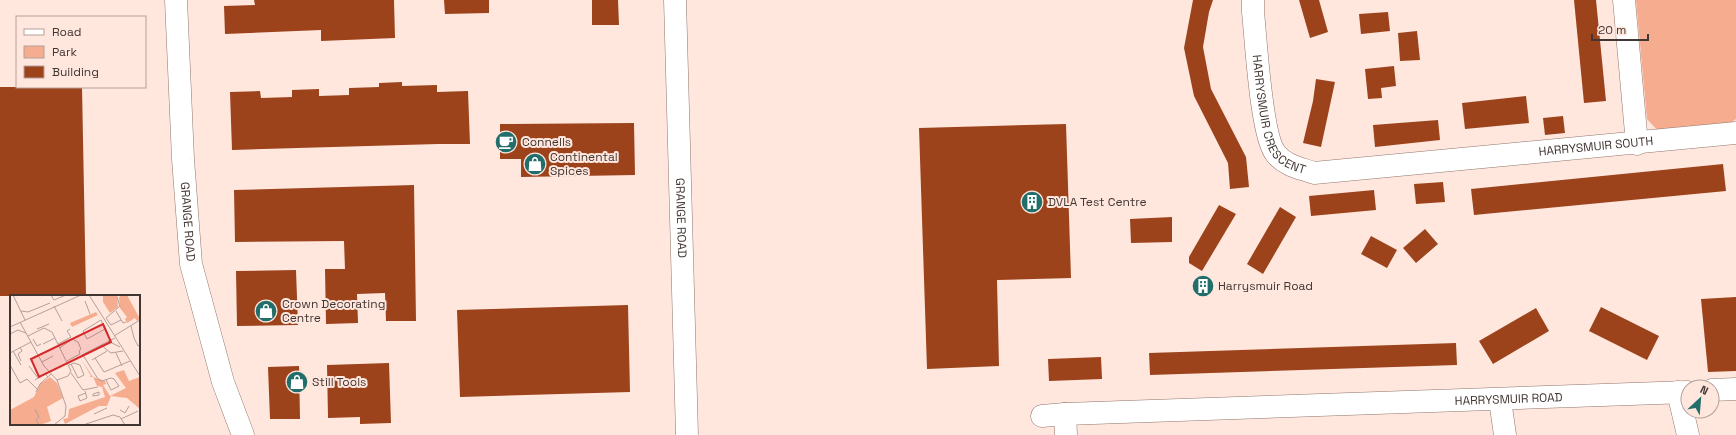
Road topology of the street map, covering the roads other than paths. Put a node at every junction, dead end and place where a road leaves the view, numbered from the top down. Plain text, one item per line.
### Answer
1 (176, 0) edge
2 (675, 0) edge
3 (1253, 0) edge
4 (1624, 0) edge
5 (1736, 133) edge
6 (1637, 144) junction
7 (1455, 159) joint
8 (1736, 389) edge
9 (1720, 390) edge
10 (1680, 392) edge
11 (1500, 400) junction
12 (1042, 416) dead end
13 (1686, 419) edge
14 (1065, 425) edge
15 (243, 435) edge
16 (687, 435) edge
17 (1505, 435) edge
18 (1688, 435) edge

1 - 15 street, GRANGE ROAD
2 - 16 street, GRANGE ROAD
3 - 7 street, HARRYSMUIR CRESCENT
4 - 6 street
5 - 6 street, HARRYSMUIR SOUTH
6 - 7 street, HARRYSMUIR SOUTH
8 - 9 street
10 - 11 street, HARRYSMUIR ROAD
11 - 14 street, HARRYSMUIR ROAD
11 - 17 street
12 - 14 street, HARRYSMUIR ROAD
13 - 18 street

